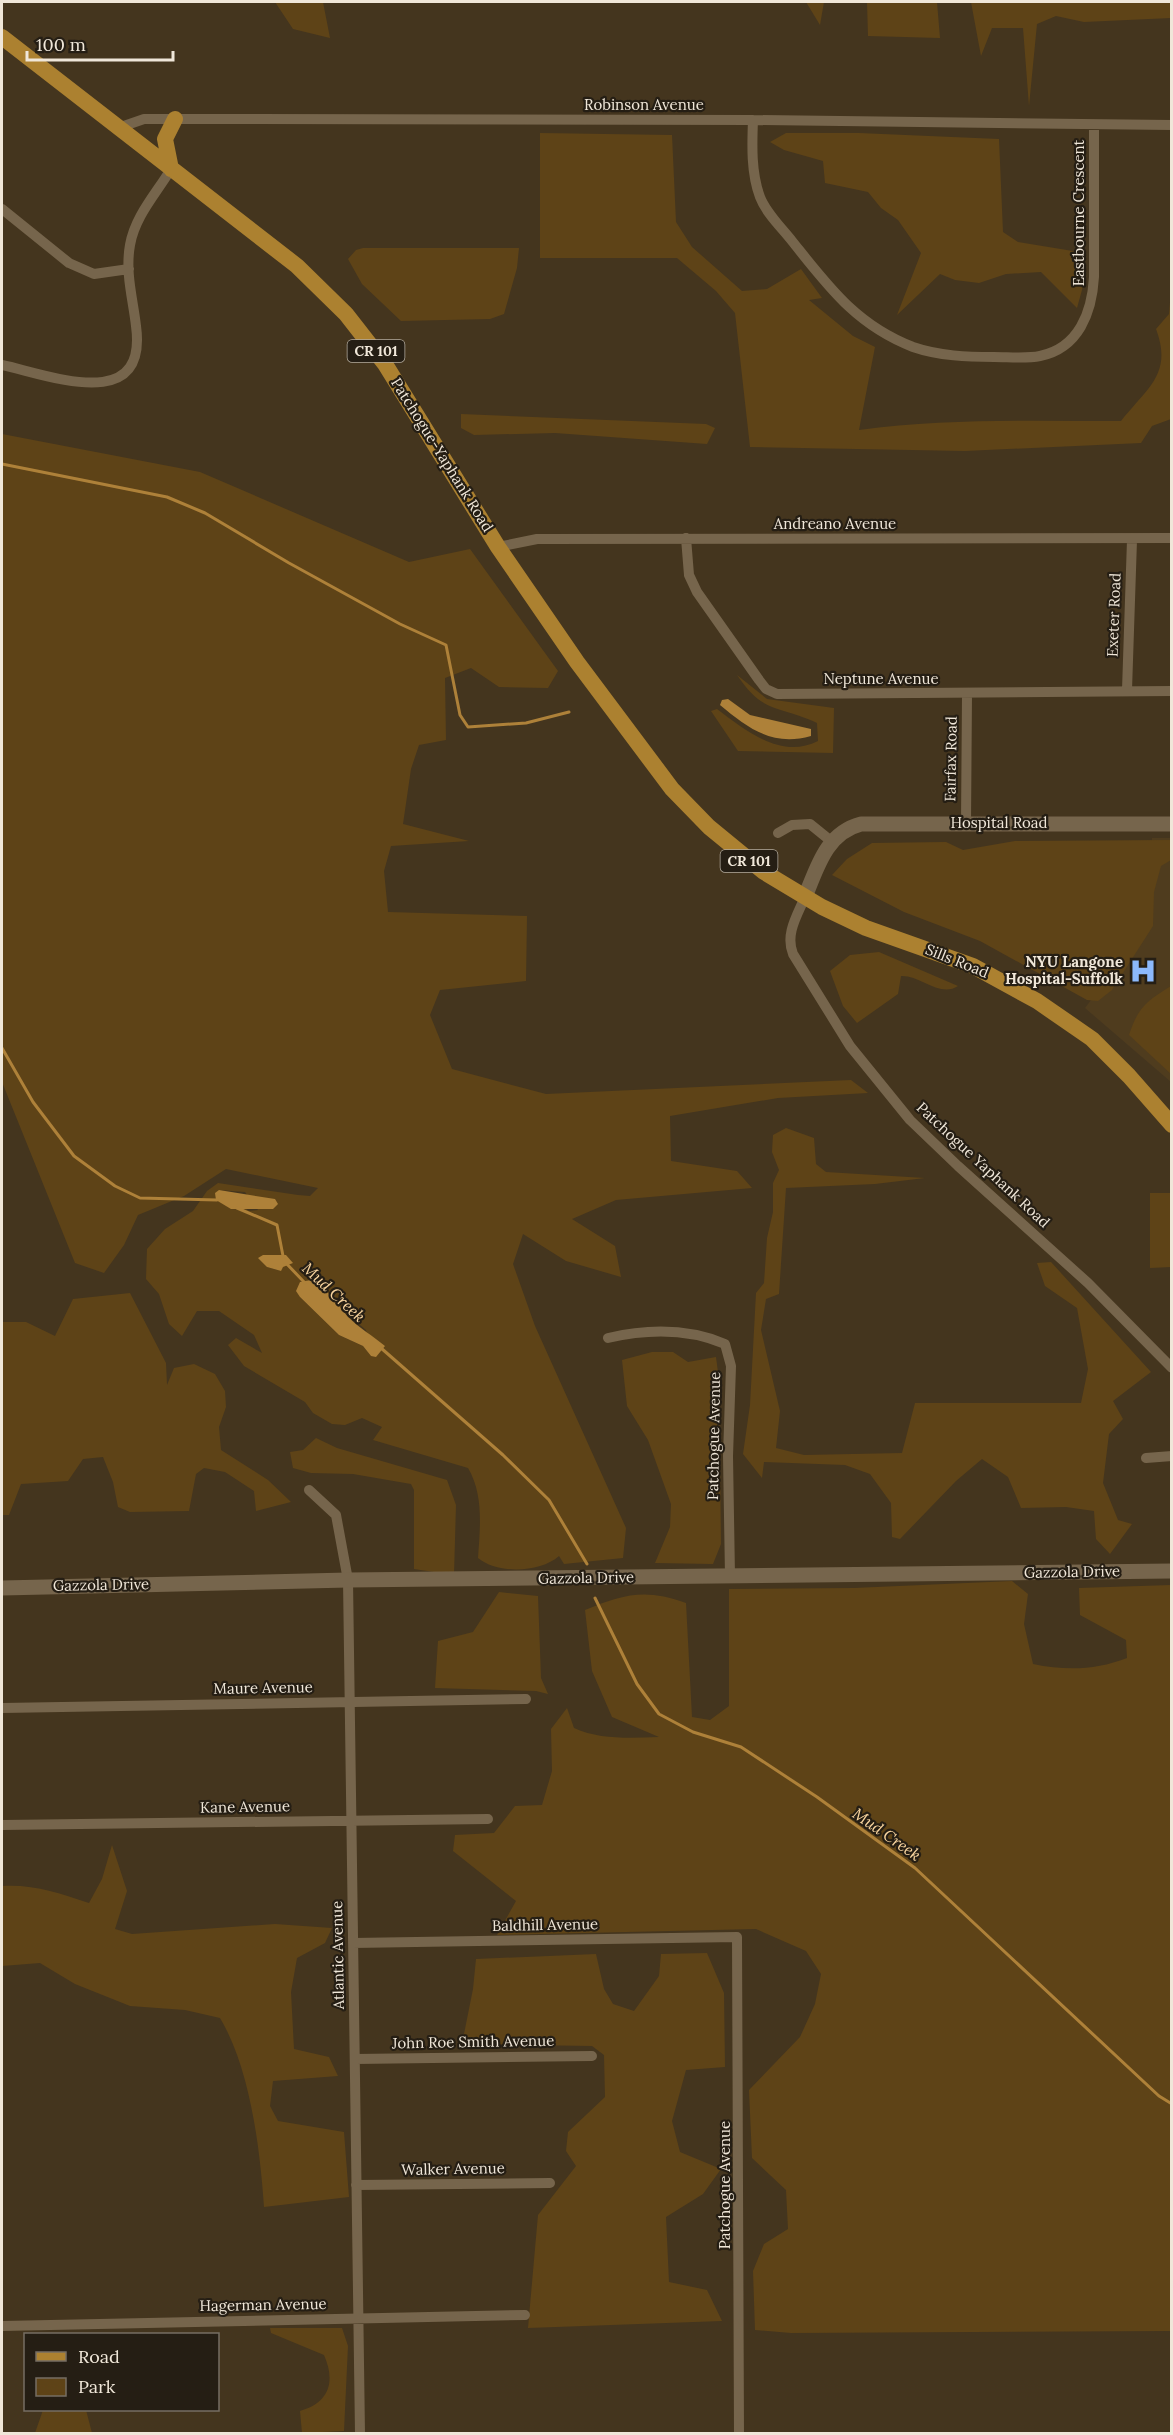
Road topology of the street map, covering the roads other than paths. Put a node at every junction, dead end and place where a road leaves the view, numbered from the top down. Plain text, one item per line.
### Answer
1 (2, 37) edge
2 (175, 119) junction
3 (753, 120) junction
4 (1094, 125) junction
5 (1172, 125) edge
6 (118, 128) junction
7 (171, 170) junction
8 (2, 209) edge
9 (129, 269) junction
10 (2, 365) edge
11 (686, 538) junction
12 (1172, 538) edge
13 (1132, 540) junction
14 (498, 548) junction
15 (1127, 690) junction
16 (1172, 691) edge
17 (967, 694) junction
18 (966, 823) junction
19 (1172, 824) edge
20 (778, 833) dead end
21 (831, 841) junction
22 (805, 897) junction
23 (1172, 1125) edge
24 (608, 1338) dead end
25 (1172, 1368) edge
26 (1172, 1456) edge
27 (1146, 1458) dead end
28 (309, 1490) dead end
29 (1172, 1570) edge
30 (730, 1576) junction
31 (348, 1580) junction
32 (2, 1588) edge
33 (526, 1699) dead end
34 (350, 1701) junction
35 (2, 1708) edge
36 (488, 1819) dead end
37 (351, 1820) junction
38 (2, 1825) edge
39 (737, 1937) joint
40 (353, 1943) junction
41 (592, 2056) dead end
42 (355, 2059) junction
43 (550, 2183) dead end
44 (356, 2185) junction
45 (525, 2315) dead end
46 (358, 2317) junction
47 (2, 2326) edge
48 (360, 2433) edge
49 (739, 2433) edge

1 - 6 main road, Patchogue-Yaphank Road / CR 101
2 - 3 street, Robinson Avenue
2 - 6 street, Robinson Avenue
2 - 7 main road
3 - 4 street, Robinson Avenue
3 - 4 street, Eastbourne Crescent
4 - 5 street, Robinson Avenue
6 - 7 main road, Patchogue-Yaphank Road / CR 101
7 - 9 street
7 - 14 main road, Patchogue-Yaphank Road / CR 101
8 - 9 street
9 - 10 street
11 - 13 street, Andreano Avenue
11 - 14 street, Andreano Avenue
11 - 17 street, Neptune Avenue
12 - 13 street, Andreano Avenue
13 - 15 street, Exeter Road
14 - 22 main road, Patchogue-Yaphank Road / CR 101
15 - 16 street, Neptune Avenue
15 - 17 street, Neptune Avenue
17 - 18 street, Fairfax Road
18 - 19 street, Hospital Road
18 - 21 street, Hospital Road
20 - 21 street
21 - 22 street
22 - 23 main road, Sills Road / CR 101
22 - 25 street, Patchogue Yaphank Road
24 - 30 street, Patchogue Avenue
26 - 27 street
28 - 31 street, Atlantic Avenue
29 - 30 street, Gazzola Drive
30 - 31 street, Gazzola Drive
31 - 32 street, Gazzola Drive
31 - 34 street, Atlantic Avenue
33 - 34 street, Maure Avenue
34 - 35 street, Maure Avenue
34 - 37 street, Atlantic Avenue
36 - 37 street, Kane Avenue
37 - 38 street, Kane Avenue
37 - 40 street, Atlantic Avenue
39 - 40 street, Baldhill Avenue
39 - 49 street, Patchogue Avenue
40 - 42 street, Atlantic Avenue
41 - 42 street, John Roe Smith Avenue
42 - 44 street, Atlantic Avenue
43 - 44 street, Walker Avenue
44 - 46 street, Atlantic Avenue
45 - 46 street, Hagerman Avenue
46 - 47 street, Hagerman Avenue
46 - 48 street, Atlantic Avenue

